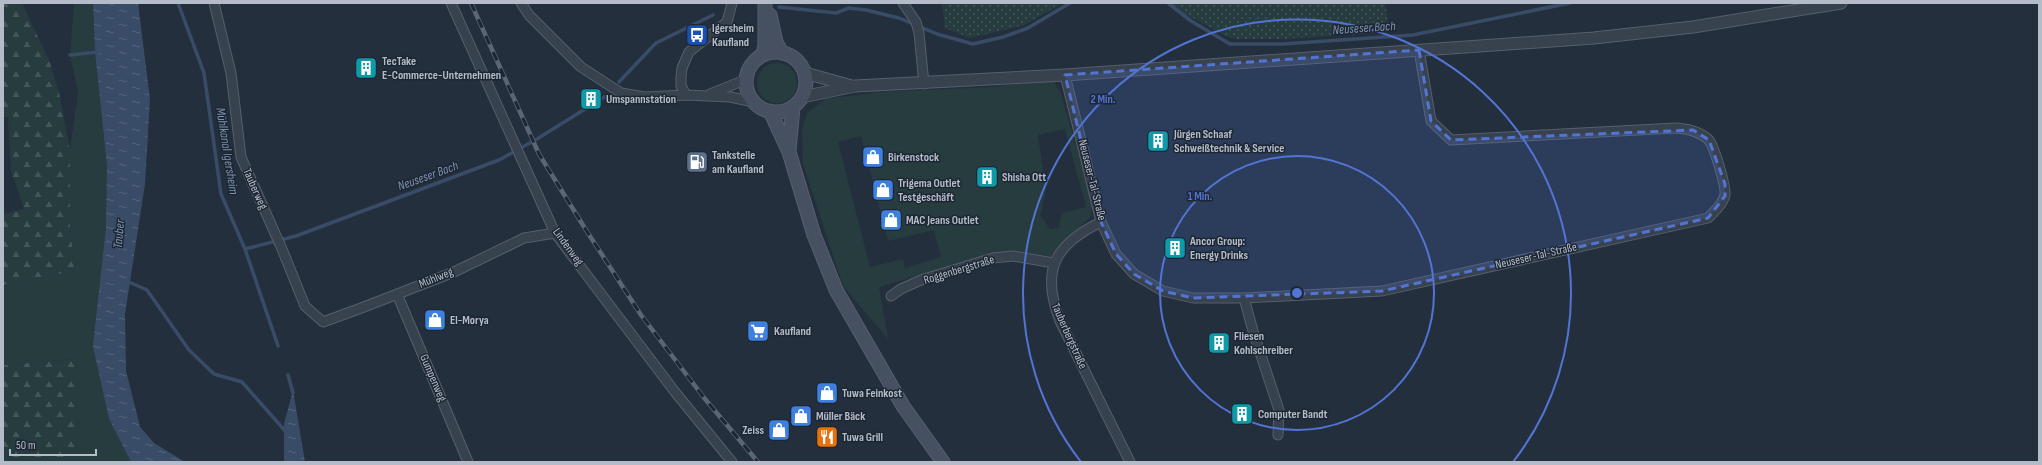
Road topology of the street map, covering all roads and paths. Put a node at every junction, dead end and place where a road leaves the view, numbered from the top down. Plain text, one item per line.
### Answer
1 (214, 3) edge
2 (451, 3) edge
3 (521, 3) edge
4 (732, 3) edge
5 (766, 3) edge
6 (903, 3) edge
7 (1841, 3) edge
8 (1419, 50) junction
9 (782, 53) junction
10 (763, 55) junction
11 (805, 74) junction
12 (1065, 75) junction
13 (747, 79) junction
14 (924, 84) junction
15 (855, 86) junction
16 (686, 95) junction
17 (700, 96) junction
18 (802, 97) junction
19 (754, 102) junction
20 (793, 107) junction
21 (770, 111) junction
22 (789, 152) junction
23 (1101, 222) junction
24 (555, 233) junction
25 (1054, 263) junction
26 (397, 294) junction
27 (891, 296) dead end
28 (1244, 298) junction
29 (317, 317) joint
30 (1278, 435) dead end
31 (468, 462) edge
32 (732, 462) edge
33 (943, 462) edge
34 (1130, 462) edge

1 - 29 street, Tauberweg
2 - 24 street, Lindenweg
3 - 16 street
4 - 16 street
5 - 9 main road
5 - 10 main road
6 - 14 street
7 - 8 street
8 - 12 street
8 - 28 street, Neuseser-Tal-Straße
9 - 10 main road
9 - 11 main road
10 - 13 main road
11 - 15 street
11 - 18 main road
12 - 14 street
12 - 23 street, Neuseser-Tal-Straße
13 - 17 street
13 - 19 main road
14 - 15 street
15 - 18 street
16 - 17 street
17 - 19 street
18 - 20 main road
19 - 21 main road
20 - 21 main road
20 - 22 main road
21 - 22 main road
22 - 33 main road
23 - 25 street, Tauberbergstraße
23 - 28 street, Neuseser-Tal-Straße
24 - 26 street, Mühlweg
24 - 32 street, Lindenweg
25 - 27 street, Roggenbergstraße
25 - 34 street, Tauberbergstraße
26 - 29 street, Mühlweg
26 - 31 street, Gumpenweg
28 - 30 street

